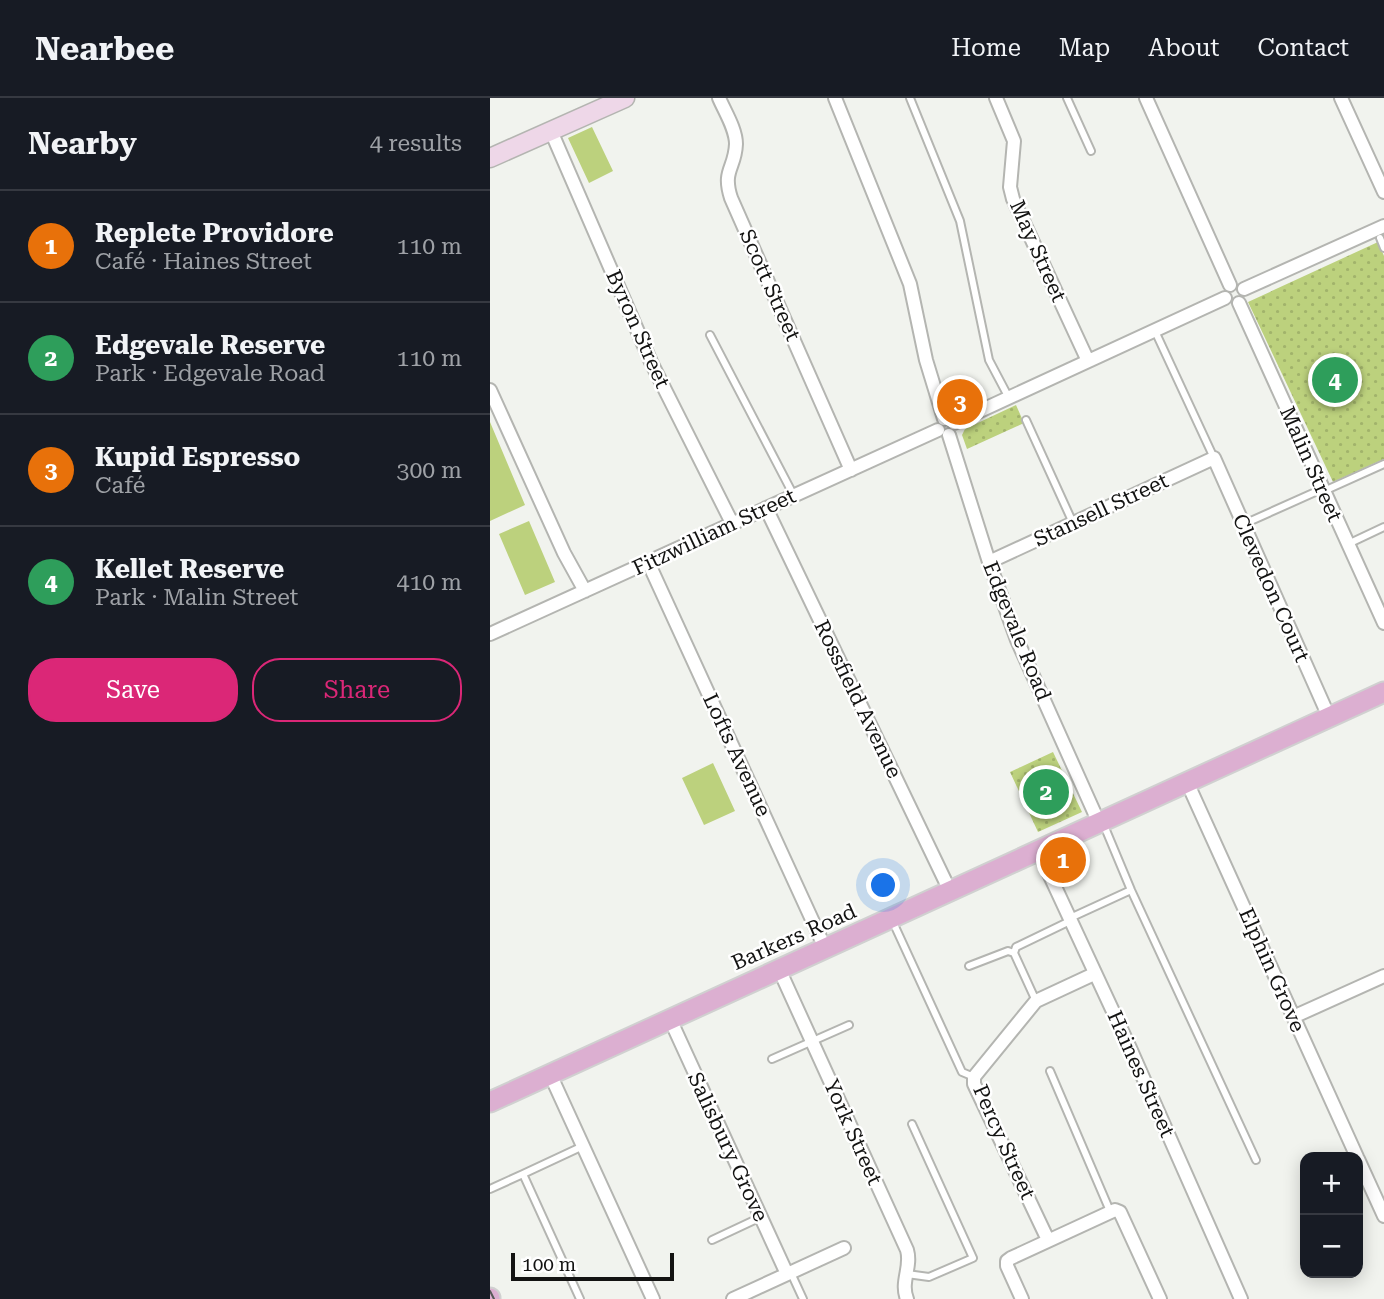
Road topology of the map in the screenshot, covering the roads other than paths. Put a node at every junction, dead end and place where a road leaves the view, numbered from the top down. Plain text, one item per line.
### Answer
1 (625, 98) edge
2 (719, 98) edge
3 (835, 98) edge
4 (909, 98) edge
5 (996, 98) edge
6 (1067, 98) edge
7 (1146, 98) edge
8 (1342, 98) edge
9 (551, 131) junction
10 (1091, 151) dead end
11 (490, 158) edge
12 (1384, 192) edge
13 (1382, 232) edge
14 (1384, 248) edge
15 (1230, 285) junction
16 (1244, 289) junction
17 (1226, 298) junction
18 (1239, 303) junction
19 (1155, 331) junction
20 (710, 335) dead end
21 (1088, 361) junction
22 (490, 390) edge
23 (1009, 398) junction
24 (1026, 420) dead end
25 (946, 427) junction
26 (1214, 458) junction
27 (1384, 464) edge
28 (851, 470) junction
29 (1323, 490) junction
30 (794, 496) junction
31 (766, 508) junction
32 (732, 523) junction
33 (1073, 523) junction
34 (1242, 525) junction
35 (1384, 527) edge
36 (1348, 544) junction
37 (648, 562) junction
38 (989, 562) junction
39 (581, 592) junction
40 (1384, 624) edge
41 (490, 634) edge
42 (1384, 692) edge
43 (1329, 717) junction
44 (1187, 782) junction
45 (1100, 822) junction
46 (1038, 850) junction
47 (1131, 890) junction
48 (950, 891) junction
49 (891, 918) junction
50 (1070, 920) junction
51 (825, 948) junction
52 (1014, 953) junction
53 (969, 966) dead end
54 (779, 969) junction
55 (1094, 974) junction
56 (1384, 976) edge
57 (1037, 1001) junction
58 (1293, 1017) junction
59 (670, 1019) junction
60 (849, 1024) dead end
61 (812, 1041) junction
62 (772, 1059) dead end
63 (1050, 1072) dead end
64 (550, 1074) junction
65 (974, 1077) junction
66 (490, 1101) edge
67 (912, 1125) dead end
68 (583, 1146) junction
69 (1354, 1152) edge
70 (1256, 1160) dead end
71 (1363, 1171) edge
72 (523, 1174) junction
73 (490, 1189) edge
74 (1112, 1211) junction
75 (1384, 1216) edge
76 (761, 1217) junction
77 (712, 1240) dead end
78 (1048, 1240) junction
79 (844, 1248) dead end
80 (789, 1273) junction
81 (907, 1273) junction
82 (580, 1299) edge
83 (653, 1299) edge
84 (733, 1299) edge
85 (803, 1299) edge
86 (907, 1299) edge
87 (1022, 1299) edge
88 (1160, 1299) edge
89 (1241, 1299) edge

1 - 9 street
2 - 28 street, Scott Street
3 - 25 street, Edgevale Road
4 - 23 lane
5 - 21 street, May Street
6 - 10 lane
7 - 15 street
8 - 12 street
9 - 11 street
9 - 32 street, Byron Street
13 - 14 lane
13 - 16 street
15 - 16 street
15 - 17 street
16 - 18 street
17 - 18 street
17 - 19 street, Fitzwilliam Street
18 - 29 street, Malin Street
19 - 21 street, Fitzwilliam Street
19 - 26 lane
20 - 30 lane
21 - 23 street, Fitzwilliam Street
22 - 39 street
23 - 25 street, Fitzwilliam Street
24 - 33 lane
25 - 28 street, Fitzwilliam Street
25 - 38 street, Edgevale Road
26 - 33 street, Stansell Street
26 - 34 street, Clevedon Court
27 - 29 lane
28 - 30 street, Fitzwilliam Street
29 - 34 lane
29 - 36 street, Malin Street
30 - 31 street, Fitzwilliam Street
31 - 32 street, Fitzwilliam Street
31 - 48 street, Rossfield Avenue
32 - 37 street, Fitzwilliam Street
33 - 38 street, Stansell Street
34 - 43 street, Clevedon Court
35 - 36 lane
36 - 40 street, Malin Street
37 - 39 street, Fitzwilliam Street
37 - 51 street, Lofts Avenue
38 - 45 street, Edgevale Road
39 - 41 street, Fitzwilliam Street
42 - 43 main road, Barkers Road
43 - 44 main road, Barkers Road
44 - 45 main road, Barkers Road
44 - 58 street, Elphin Grove
45 - 46 main road, Barkers Road
45 - 47 lane
46 - 48 main road, Barkers Road
46 - 50 street, Haines Street
47 - 50 lane
47 - 70 lane
48 - 49 main road, Barkers Road
49 - 51 main road, Barkers Road
49 - 65 lane
50 - 52 lane
50 - 55 street, Haines Street
51 - 54 main road, Barkers Road
52 - 53 lane
52 - 57 lane
54 - 59 main road, Barkers Road
54 - 61 street, York Street
55 - 57 street, Percy Street
55 - 89 street, Haines Street
56 - 58 street
57 - 65 street, Percy Street
58 - 69 street, Elphin Grove
59 - 64 main road, Barkers Road
59 - 76 street, Salisbury Grove
60 - 61 lane
61 - 62 lane
61 - 81 street, York Street
63 - 74 lane
64 - 66 main road, Barkers Road
64 - 68 street
65 - 78 street, Percy Street
67 - 81 lane
68 - 72 lane
68 - 83 street
71 - 75 street, Elphin Grove
72 - 73 lane
72 - 82 lane
74 - 78 street
74 - 88 street
76 - 77 lane
76 - 80 street, Salisbury Grove
78 - 87 street
79 - 80 street
80 - 84 street
80 - 85 lane
81 - 86 street, York Street

